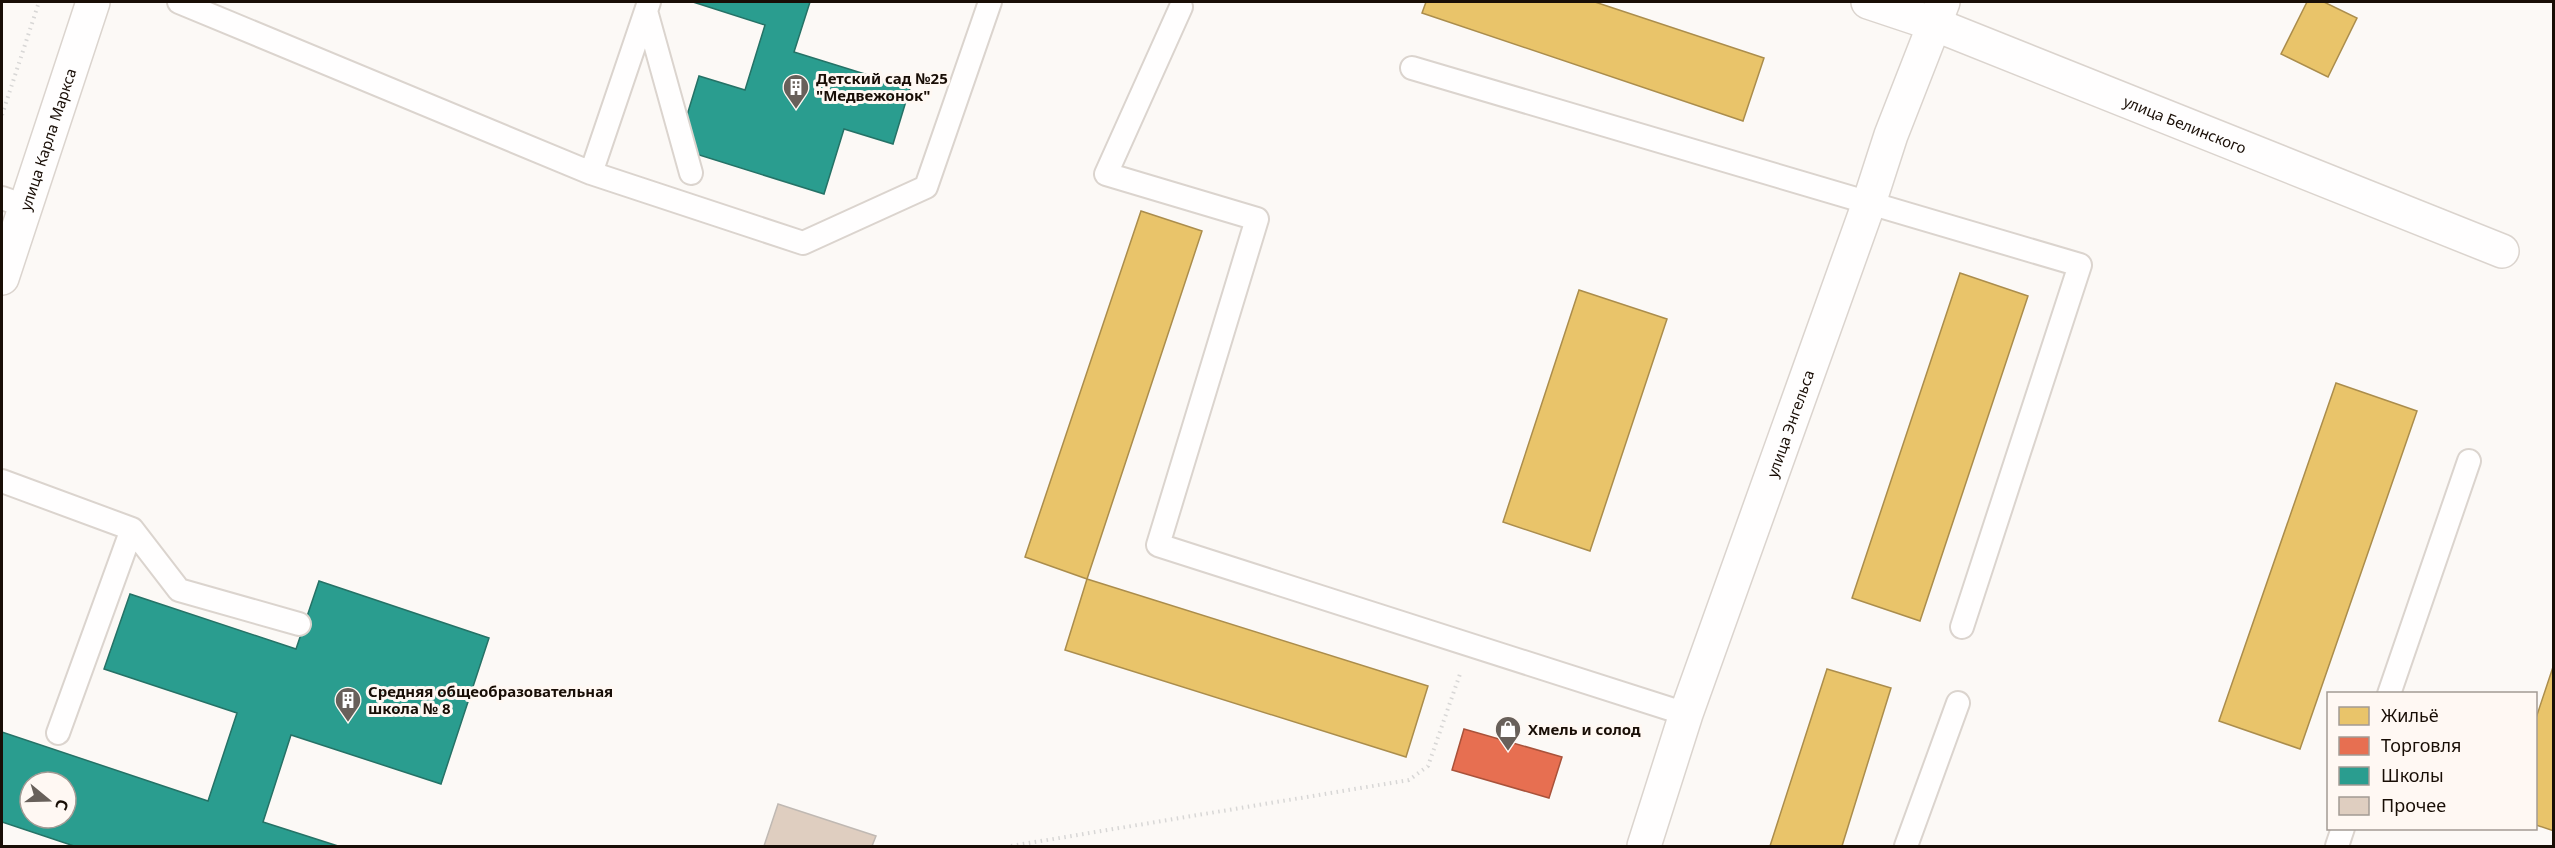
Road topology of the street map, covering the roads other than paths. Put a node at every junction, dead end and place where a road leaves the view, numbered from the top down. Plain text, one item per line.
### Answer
1 (93, 2) edge
2 (179, 2) edge
3 (990, 2) edge
4 (1868, 2) edge
5 (648, 6) edge
6 (1181, 7) dead end
7 (1939, 13) edge
8 (1412, 68) dead end
9 (591, 173) junction
10 (691, 173) dead end
11 (13, 202) edge
12 (1869, 203) junction
13 (2502, 251) dead end
14 (2, 278) edge
15 (2469, 461) dead end
16 (2, 481) edge
17 (132, 528) junction
18 (299, 624) dead end
19 (1962, 627) dead end
20 (2389, 692) edge
21 (1958, 703) dead end
22 (1686, 714) junction
23 (58, 733) dead end
24 (2342, 830) edge
25 (1644, 846) edge
26 (1906, 846) edge
27 (2337, 846) edge

1 - 11 street, улица Карла Маркса
2 - 9 lane
3 - 9 lane
4 - 7 street, улица Белинского
5 - 9 lane
5 - 10 lane
6 - 22 lane
7 - 12 street, улица Энгельса
7 - 13 street, улица Белинского
8 - 12 lane
11 - 14 street, улица Карла Маркса
12 - 19 lane
12 - 22 street, улица Энгельса
15 - 20 lane
16 - 17 lane
17 - 18 lane
17 - 23 lane
21 - 26 lane
22 - 25 street, улица Энгельса
24 - 27 lane

